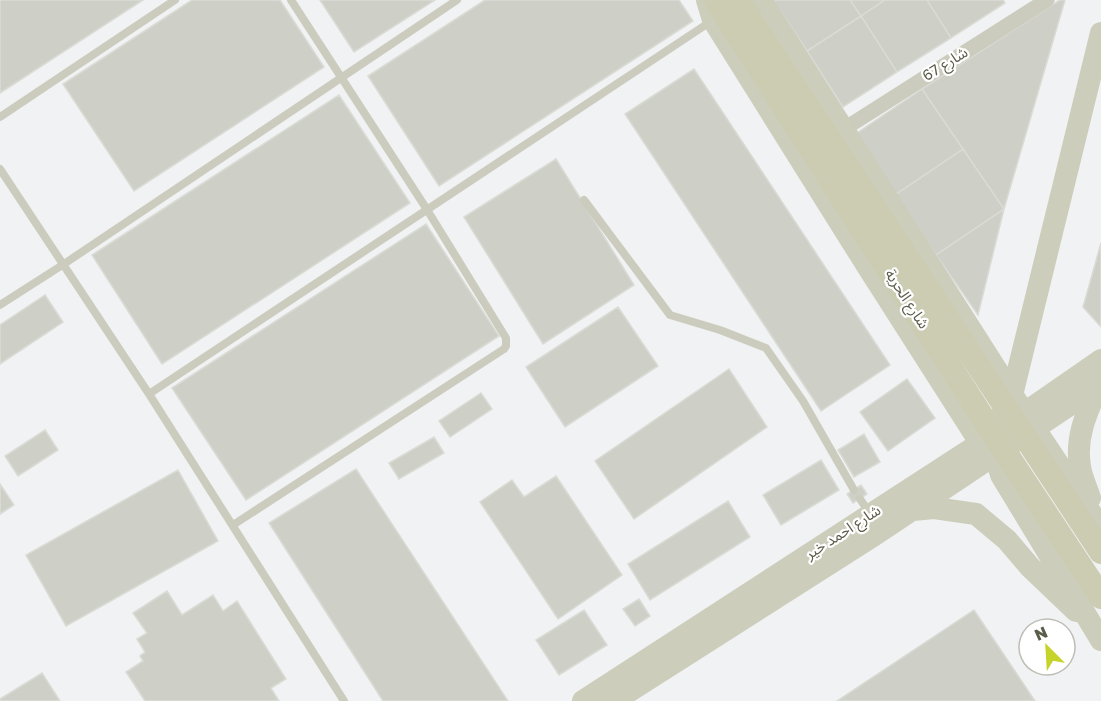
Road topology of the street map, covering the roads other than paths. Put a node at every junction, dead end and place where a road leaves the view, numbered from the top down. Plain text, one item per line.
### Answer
1 (175, 0) edge
2 (291, 0) edge
3 (457, 0) edge
4 (1047, 0) edge
5 (733, 9) edge
6 (1101, 33) edge
7 (341, 77) junction
8 (0, 117) edge
9 (844, 129) junction
10 (0, 169) edge
11 (584, 200) dead end
12 (426, 208) junction
13 (64, 264) junction
14 (0, 305) edge
15 (1101, 360) edge
16 (1099, 386) edge
17 (149, 394) junction
18 (1024, 412) junction
19 (991, 453) junction
20 (854, 490) dead end
21 (913, 510) junction
22 (233, 525) junction
23 (1099, 525) edge
24 (1101, 552) edge
25 (1101, 597) edge
26 (1097, 633) edge
27 (344, 701) edge
28 (583, 701) edge
29 (614, 701) edge

1 - 8 lane
2 - 7 lane
3 - 7 lane
4 - 9 street, شارع 67
5 - 9 street
5 - 12 lane
5 - 19 street
5 - 24 main road, شارع الحرية, bridge
5 - 25 main road, شارع الحرية, bridge
6 - 18 street
7 - 12 lane
7 - 13 lane
9 - 18 street
10 - 13 lane
11 - 20 lane
12 - 17 lane
12 - 22 lane
13 - 14 lane
13 - 17 lane
15 - 18 street, شارع احمد خير
16 - 18 street, شارع احمد خير
16 - 23 street
17 - 22 lane
18 - 19 street
18 - 19 street, شارع احمد خير
18 - 23 street
19 - 21 street, شارع احمد خير
19 - 26 street
19 - 28 street, شارع احمد خير
21 - 26 street
21 - 29 street, شارع احمد خير
22 - 27 lane

